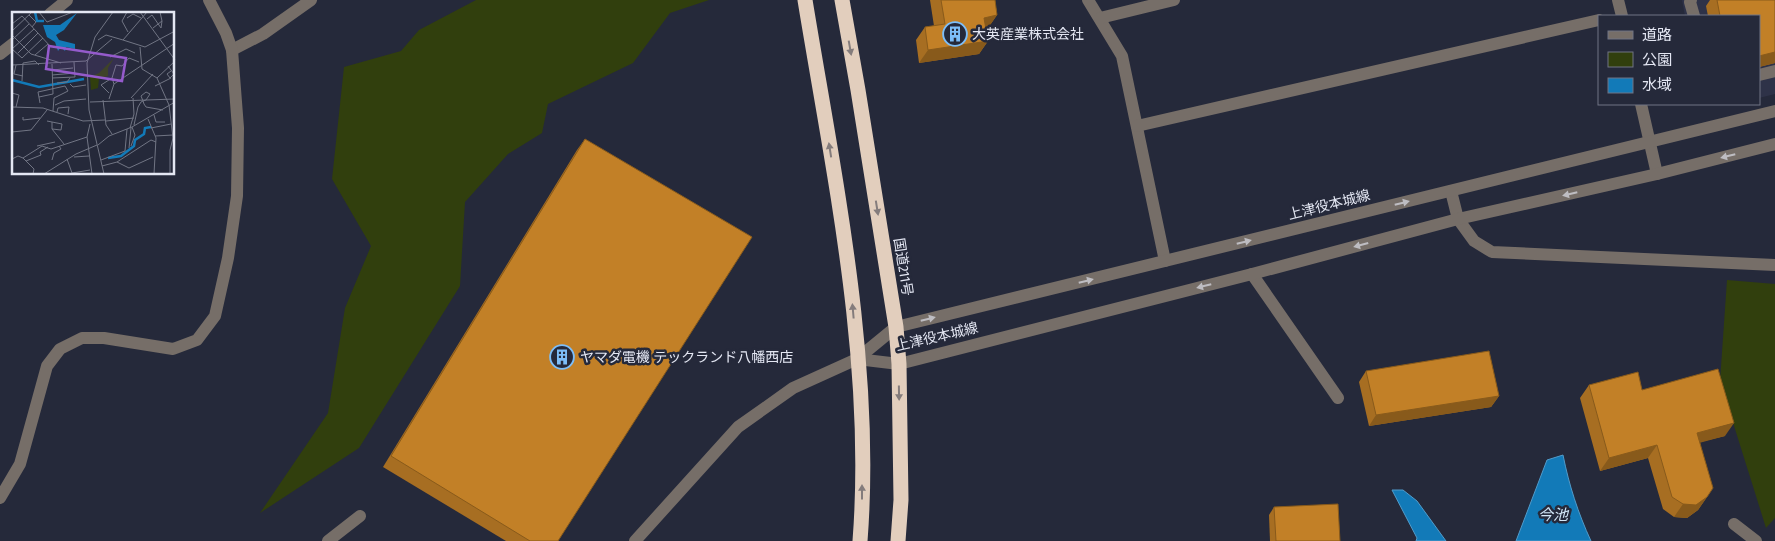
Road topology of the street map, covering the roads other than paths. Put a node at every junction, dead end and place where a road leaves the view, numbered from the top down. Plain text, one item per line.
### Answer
1 (67, 0) edge
2 (209, 0) edge
3 (311, 0) edge
4 (805, 0) edge
5 (842, 0) edge
6 (1088, 0) edge
7 (1174, 0) edge
8 (1618, 0) edge
9 (1691, 0) edge
10 (52, 12) edge
11 (1619, 15) edge
12 (1694, 15) edge
13 (1100, 18) junction
14 (1598, 20) edge
15 (12, 45) edge
16 (232, 50) junction
17 (0, 54) edge
18 (1775, 71) edge
19 (1760, 75) edge
20 (1641, 105) edge
21 (1775, 111) edge
22 (1137, 126) junction
23 (1650, 142) junction
24 (1775, 144) edge
25 (1657, 174) junction
26 (1451, 191) junction
27 (1458, 219) junction
28 (1165, 261) junction
29 (1775, 265) edge
30 (1252, 274) junction
31 (896, 327) junction
32 (857, 359) junction
33 (898, 364) junction
34 (1338, 398) dead end
35 (0, 498) edge
36 (360, 516) dead end
37 (1734, 524) dead end
38 (328, 541) edge
39 (635, 541) edge
40 (860, 541) edge
41 (898, 541) edge
42 (1756, 541) edge

1 - 10 street
2 - 16 street
3 - 16 street
32 -> 4 highway
5 -> 31 highway, 国道211号
6 - 13 street
7 - 13 street
8 - 11 street
9 - 12 street
13 - 22 street
14 - 22 street
15 - 17 street
16 - 35 street
18 - 19 street
20 - 23 street
21 - 23 street, 上津役本城線
22 - 28 street
23 - 25 street
23 - 26 street, 上津役本城線
24 -> 25 street, 上津役本城線
25 -> 27 street, 上津役本城線
26 - 27 street
28 -> 26 street, 上津役本城線
27 - 29 street
27 -> 30 street, 上津役本城線
31 -> 28 street, 上津役本城線
30 -> 33 street, 上津役本城線
30 - 34 street
31 - 32 street, 上津役本城線
31 - 33 highway, 国道211号
32 - 33 street, 上津役本城線
32 - 39 street
40 -> 32 highway
33 -> 41 highway, 国道211号
36 - 38 street
37 - 42 street

